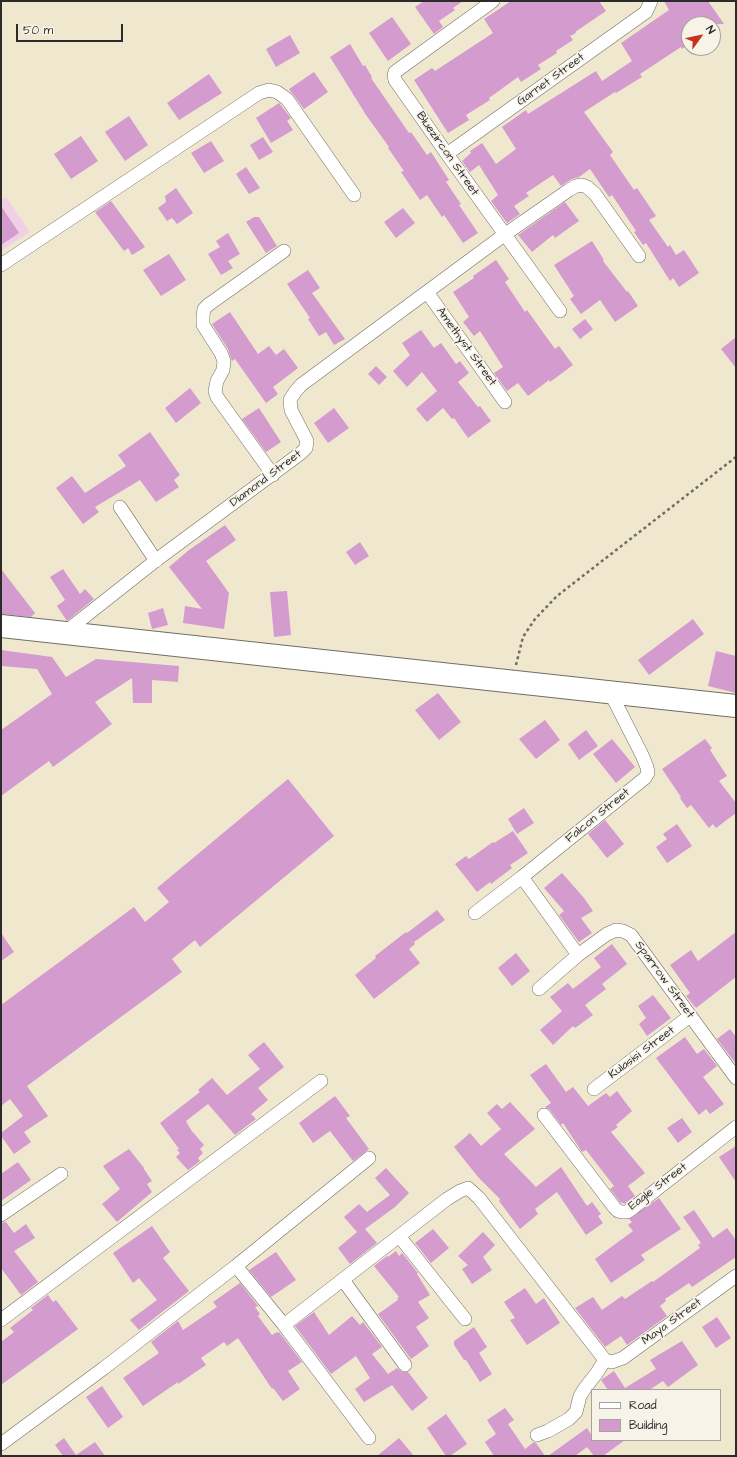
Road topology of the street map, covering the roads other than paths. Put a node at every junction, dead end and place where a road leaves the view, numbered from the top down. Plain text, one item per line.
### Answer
1 (493, 1) edge
2 (651, 1) edge
3 (447, 154) junction
4 (354, 195) dead end
5 (504, 235) junction
6 (284, 251) dead end
7 (638, 256) dead end
8 (1, 265) edge
9 (427, 292) junction
10 (560, 310) dead end
11 (505, 402) dead end
12 (272, 475) junction
13 (120, 508) dead end
14 (156, 561) junction
15 (1, 626) edge
16 (64, 632) junction
17 (610, 692) junction
18 (736, 706) edge
19 (522, 877) junction
20 (475, 913) dead end
21 (578, 955) junction
22 (539, 988) dead end
23 (690, 1016) junction
24 (736, 1078) edge
25 (321, 1081) dead end
26 (594, 1090) dead end
27 (544, 1115) dead end
28 (736, 1127) edge
29 (369, 1158) dead end
30 (61, 1174) dead end
31 (1, 1215) edge
32 (399, 1236) junction
33 (236, 1266) junction
34 (736, 1276) edge
35 (343, 1280) junction
36 (464, 1319) dead end
37 (1, 1320) edge
38 (284, 1325) junction
39 (605, 1360) junction
40 (405, 1365) dead end
41 (537, 1435) dead end
42 (369, 1438) dead end
43 (1, 1444) edge

1 - 3 street, Bluezircon Street
2 - 3 street, Garnet Street
3 - 5 street, Bluezircon Street
4 - 8 street
5 - 7 street, Diamond Street
5 - 9 street, Diamond Street
5 - 10 street, Bluezircon Street
6 - 12 street
9 - 11 street, Amethyst Street
9 - 12 street, Diamond Street
12 - 14 street, Diamond Street
13 - 14 street
14 - 16 street, Diamond Street
15 - 16 highway
16 - 17 highway
17 - 18 highway
17 - 19 street, Falcon Street
19 - 20 street, Falcon Street
19 - 21 street
21 - 22 street, Sparrow Street
21 - 23 street, Sparrow Street
23 - 24 street, Sparrow Street
23 - 26 street, Kulasisi Street
25 - 37 street
27 - 28 street, Eagle Street
29 - 33 street
30 - 31 street
32 - 35 street
32 - 36 street
32 - 39 street
33 - 38 street
33 - 43 street
34 - 39 street, Maya Street
35 - 38 street
35 - 40 street
38 - 42 street
39 - 41 street

